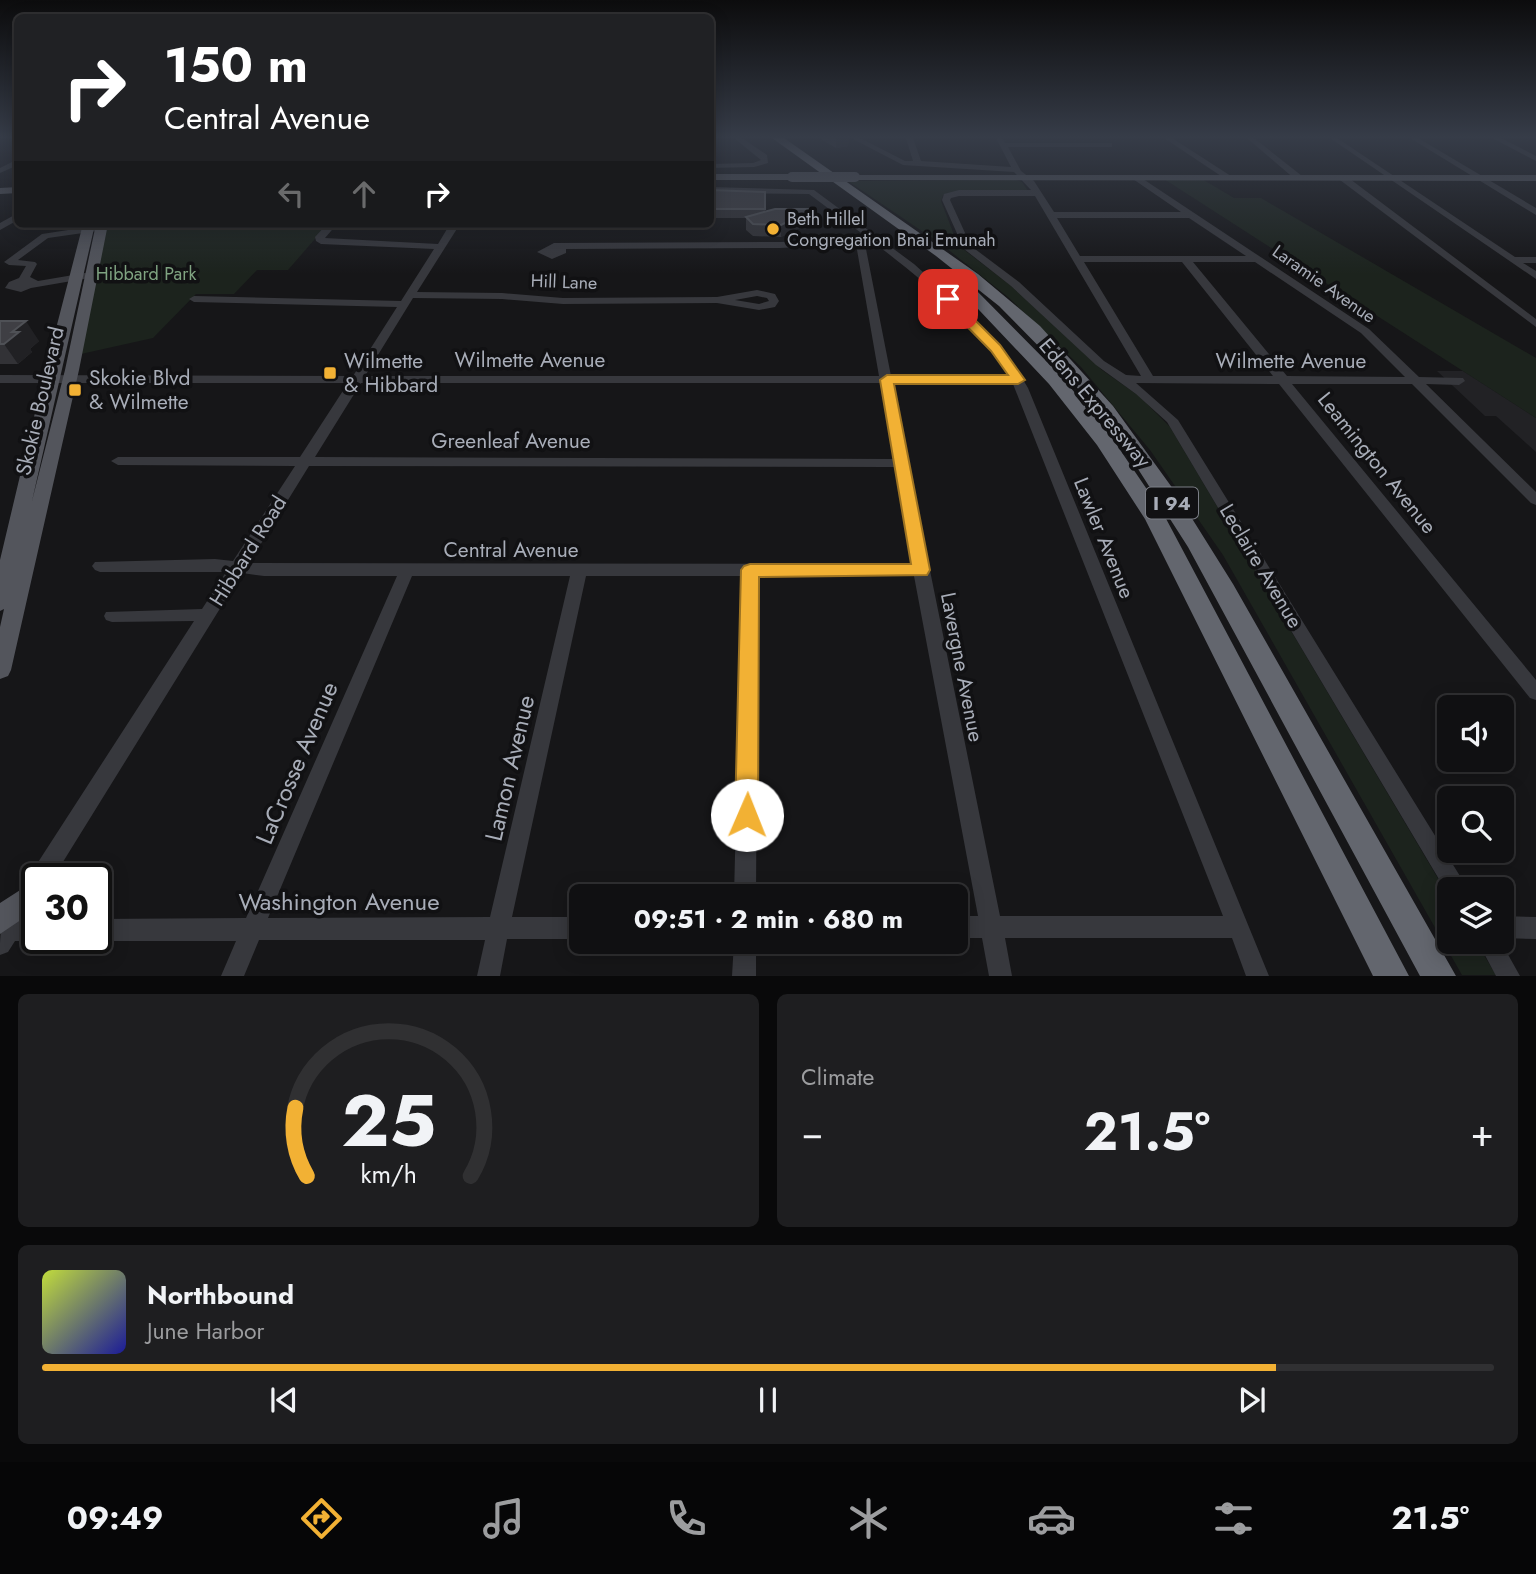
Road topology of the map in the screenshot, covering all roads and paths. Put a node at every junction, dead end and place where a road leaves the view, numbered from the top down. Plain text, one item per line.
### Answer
1 (826, 184) edge
2 (843, 184) edge
3 (1029, 184) edge
4 (1144, 184) edge
5 (1350, 184) edge
6 (1400, 184) edge
7 (1489, 184) edge
8 (714, 190) edge
9 (1037, 194) junction
10 (1536, 212) edge
11 (1051, 215) junction
12 (1191, 215) junction
13 (85, 228) edge
14 (94, 228) edge
15 (95, 228) edge
16 (329, 228) edge
17 (453, 228) edge
18 (621, 228) edge
19 (877, 239) junction
20 (618, 241) dead end
21 (860, 242) junction
22 (441, 247) junction
23 (560, 247) dead end
24 (1077, 259) junction
25 (1185, 259) junction
26 (1258, 259) junction
27 (1512, 260) junction
28 (1536, 260) edge
29 (91, 275) junction
30 (1536, 276) edge
31 (74, 278) junction
32 (194, 299) dead end
33 (407, 300) junction
34 (717, 300) dead end
35 (1536, 324) edge
36 (0, 379) edge
37 (60, 379) junction
38 (357, 379) junction
39 (1122, 379) junction
40 (1149, 379) junction
41 (887, 380) junction
42 (1018, 380) junction
43 (1283, 380) junction
44 (1415, 381) junction
45 (1459, 381) dead end
46 (118, 461) dead end
47 (304, 462) junction
48 (903, 463) junction
49 (1536, 500) edge
50 (12, 558) edge
51 (100, 566) dead end
52 (238, 568) junction
53 (407, 570) junction
54 (750, 570) junction
55 (921, 570) junction
56 (579, 571) junction
57 (0, 603) edge
58 (208, 615) junction
59 (112, 616) dead end
60 (0, 670) edge
61 (1536, 693) edge
62 (51, 863) edge
63 (1450, 877) edge
64 (745, 884) edge
65 (21, 907) edge
66 (992, 926) junction
67 (968, 927) edge
68 (1239, 927) junction
69 (252, 928) junction
70 (498, 928) junction
71 (569, 928) edge
72 (1514, 928) edge
73 (1536, 928) edge
74 (21, 930) edge
75 (112, 930) edge
76 (3, 931) edge
77 (745, 954) edge
78 (1496, 954) edge
79 (232, 975) edge
80 (488, 975) edge
81 (744, 975) edge
82 (1001, 975) edge
83 (1258, 975) edge
84 (1392, 975) edge
85 (1439, 975) edge
86 (1509, 975) edge

1 - 84 highway, Edens Expressway / I 94
2 - 85 highway, Edens Expressway / I 94
3 - 9 street
4 - 12 street, Laramie Avenue
5 - 35 street
6 - 27 street
7 - 10 street
8 - 19 street, Lawler Avenue
9 - 11 street
9 - 39 street, Leclaire Avenue
11 - 12 street
11 - 24 street
12 - 26 street, Laramie Avenue
13 - 31 street
14 - 31 main road, Skokie Boulevard
15 - 29 main road, Skokie Boulevard
16 - 22 street
17 - 22 street, Hibbard Road
18 - 20 street
19 - 21 street
19 - 42 street, Lawler Avenue
21 - 23 street
21 - 41 street, Lavergne Avenue
22 - 33 street, Hibbard Road
24 - 25 street
24 - 40 street
25 - 26 street
25 - 43 street, Leamington Avenue
26 - 44 street, Laramie Avenue
27 - 28 street
27 - 30 street
29 - 31 street
29 - 37 main road, Skokie Boulevard
31 - 37 main road, Skokie Boulevard
32 - 33 street, Hill Lane
33 - 34 street, Hill Lane
33 - 38 street, Hibbard Road
36 - 37 street, Wilmette Avenue
37 - 38 street, Wilmette Avenue
37 - 50 main road, Skokie Boulevard
38 - 41 street, Wilmette Avenue
38 - 47 street, Hibbard Road
39 - 40 street, Wilmette Avenue
39 - 63 street, Leclaire Avenue
40 - 43 street, Wilmette Avenue
41 - 42 street, Wilmette Avenue
41 - 48 street, Lavergne Avenue
42 - 68 street, Lawler Avenue
43 - 44 street, Wilmette Avenue
43 - 61 street, Leamington Avenue
44 - 45 street, Wilmette Avenue
44 - 49 street, Laramie Avenue
46 - 47 street, Greenleaf Avenue
47 - 48 street, Greenleaf Avenue
47 - 52 street, Hibbard Road
48 - 55 street, Lavergne Avenue
50 - 57 main road, Skokie Boulevard
50 - 60 main road, Skokie Boulevard
51 - 52 street, Central Avenue
52 - 53 street, Central Avenue
52 - 58 street, Hibbard Road
53 - 56 street, Central Avenue
53 - 69 street, LaCrosse Avenue
54 - 55 street, Central Avenue
54 - 56 street, Central Avenue
54 - 64 street
55 - 66 street, Lavergne Avenue
56 - 70 street, Lamon Avenue
58 - 59 street
58 - 62 street, Hibbard Road
65 - 76 main road
66 - 67 street
66 - 68 street
66 - 82 street, Lavergne Avenue
68 - 83 street, Lawler Avenue
69 - 70 street, Washington Avenue
69 - 75 street, Washington Avenue
69 - 79 street, LaCrosse Avenue
70 - 71 street, Washington Avenue
70 - 80 street, Lamon Avenue
72 - 73 street
74 - 76 street
77 - 81 street
78 - 86 street

